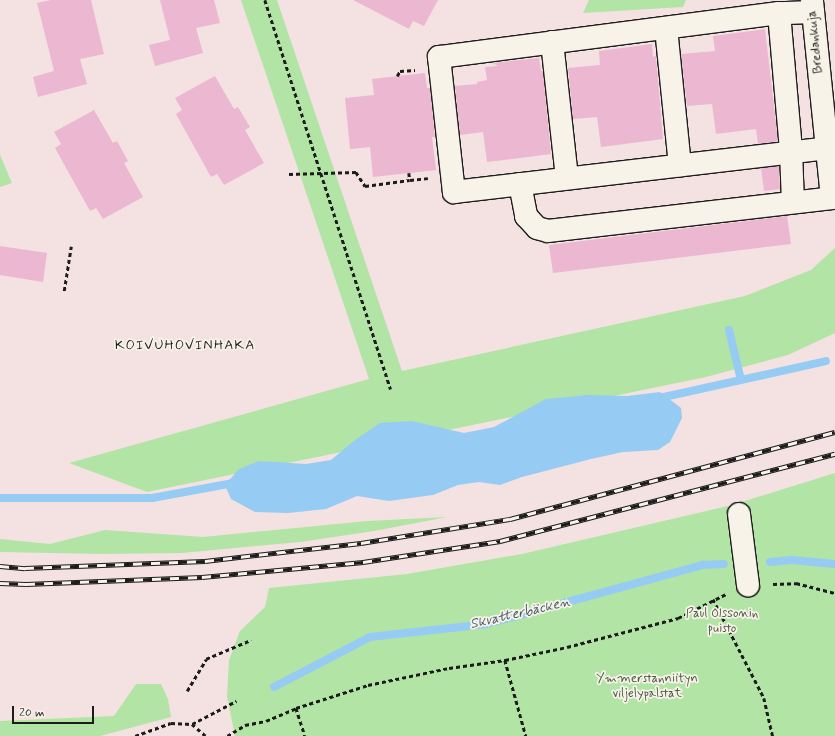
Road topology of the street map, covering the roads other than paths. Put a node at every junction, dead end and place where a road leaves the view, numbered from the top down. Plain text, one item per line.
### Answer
1 (812, 6) edge
2 (779, 13) junction
3 (666, 28) junction
4 (552, 42) junction
5 (828, 82) edge
6 (827, 148) junction
7 (792, 151) junction
8 (680, 165) junction
9 (567, 178) junction
10 (520, 184) junction
11 (794, 202) junction
12 (739, 514) dead end
13 (748, 585) road end

1 - 2 street
1 - 5 street, Bredankuja
2 - 3 street
2 - 7 street
3 - 4 street
3 - 8 street
4 - 9 street
4 - 10 street
5 - 6 street, Bredankuja
6 - 7 street
6 - 11 street, Bredankuja
7 - 8 street
7 - 11 street
8 - 9 street
9 - 10 street
10 - 11 street
12 - 13 street

